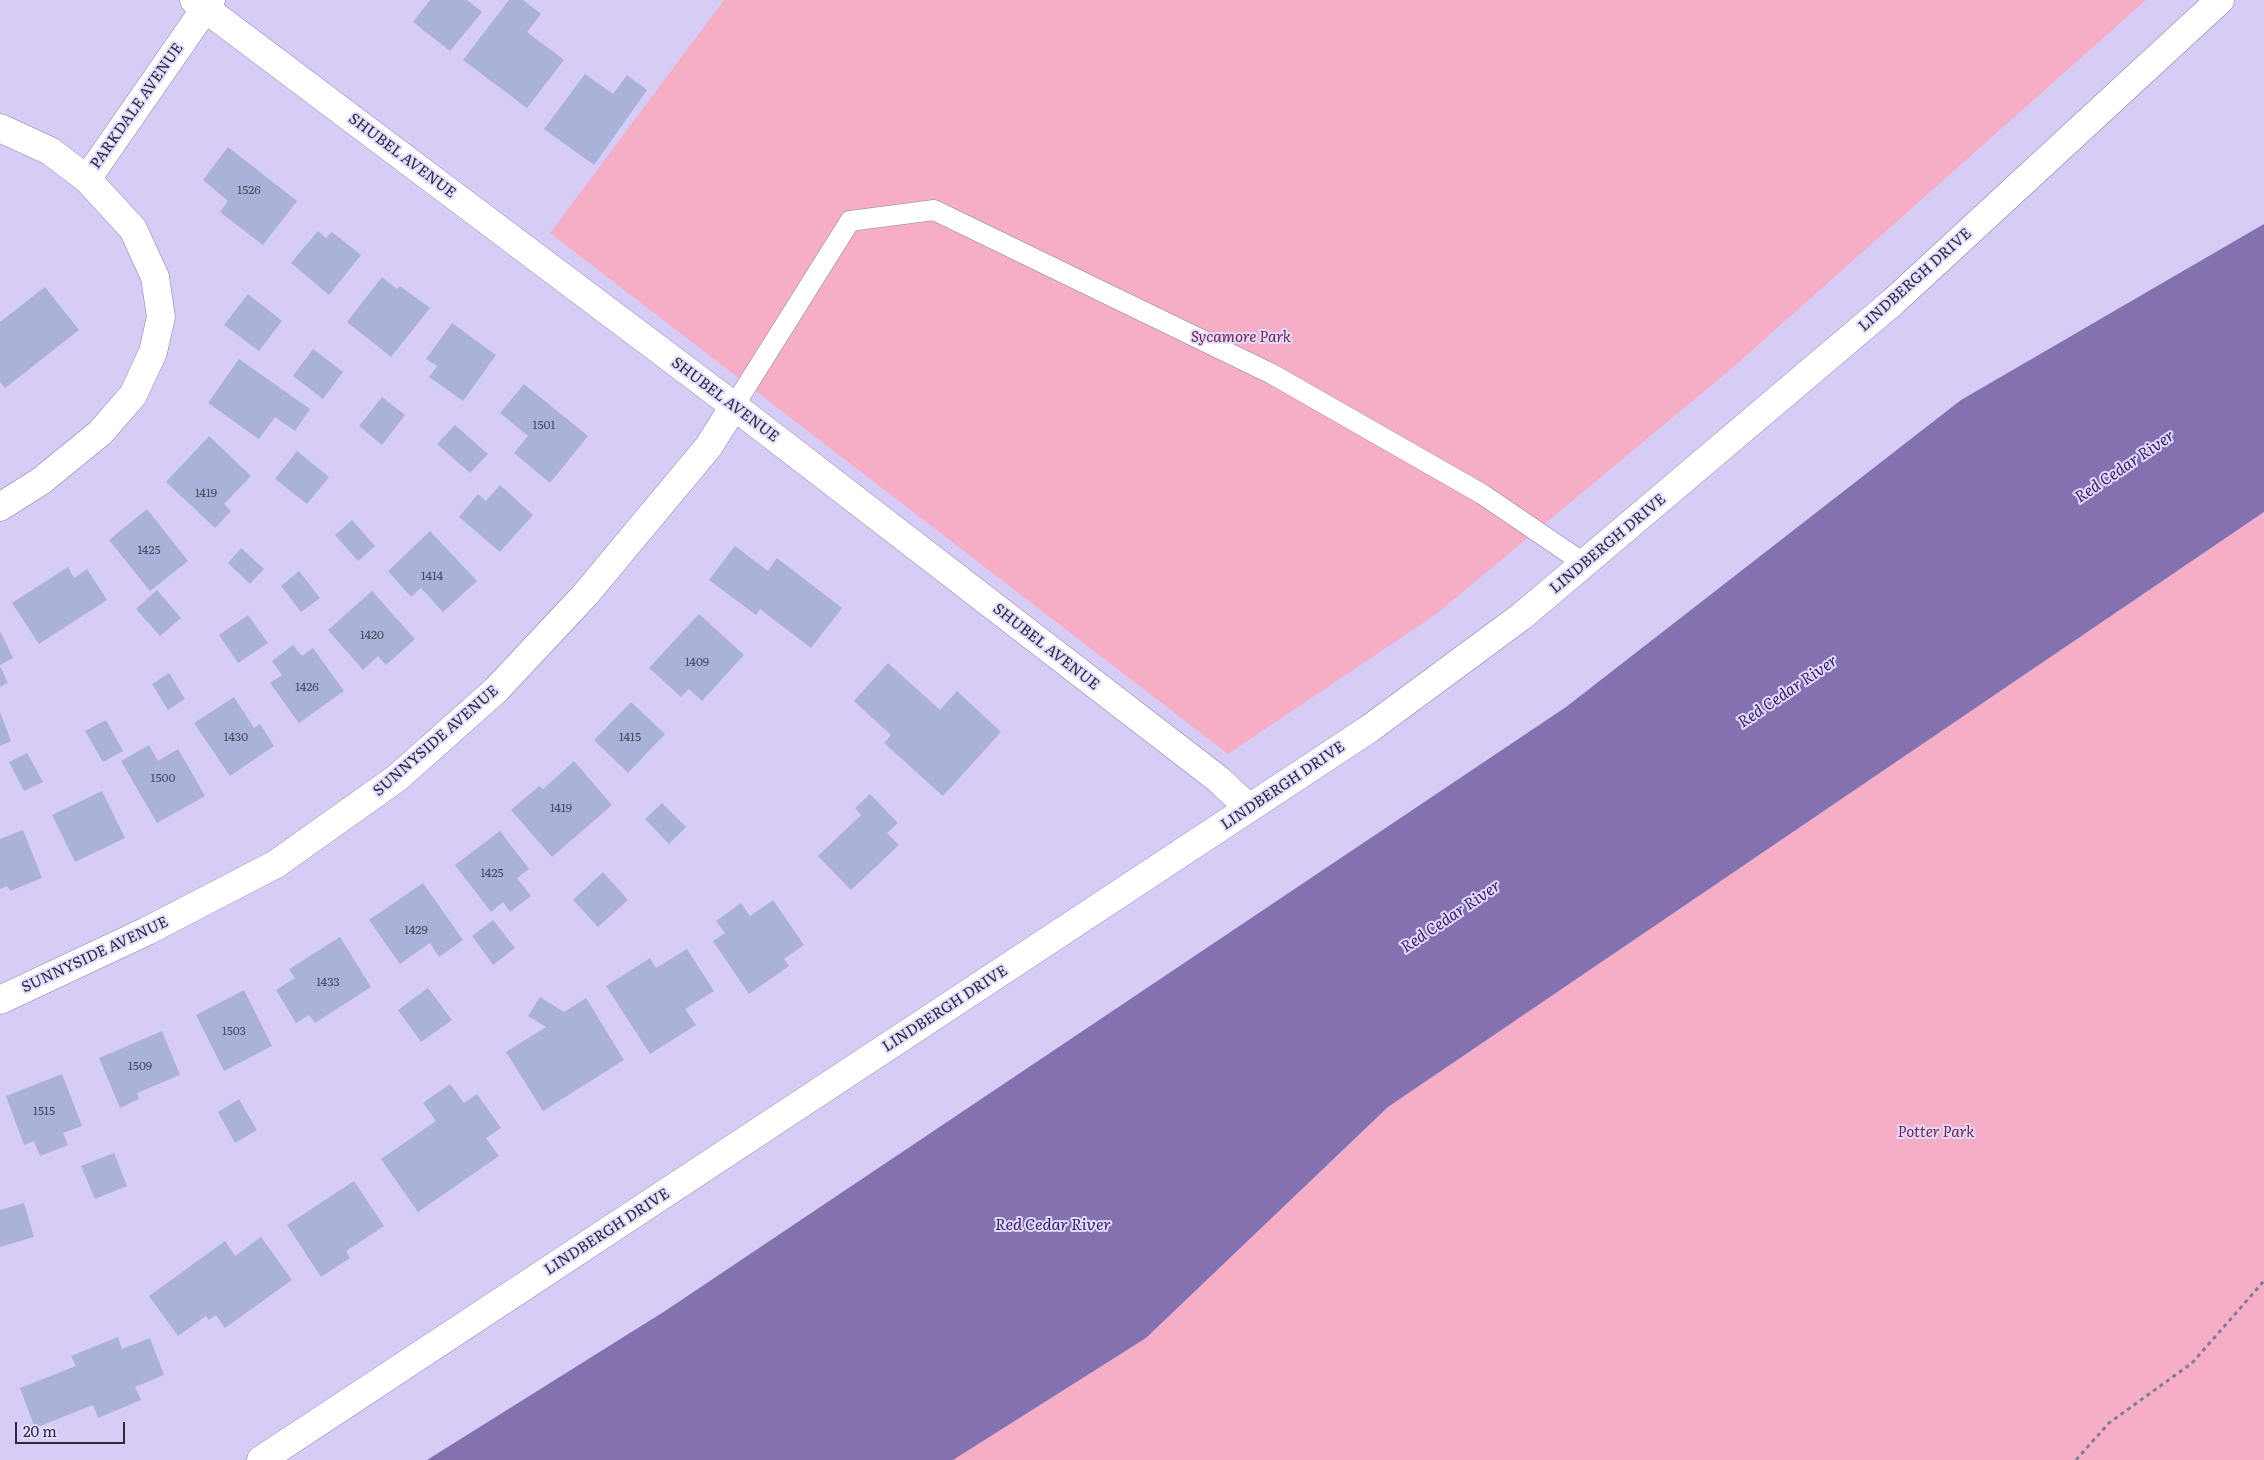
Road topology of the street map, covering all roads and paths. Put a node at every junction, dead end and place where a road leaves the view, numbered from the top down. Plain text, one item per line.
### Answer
1 (2220, 0) edge
2 (203, 3) edge
3 (0, 128) edge
4 (86, 179) junction
5 (734, 406) junction
6 (0, 508) edge
7 (1585, 564) junction
8 (1249, 808) junction
9 (0, 1000) edge
10 (2264, 1281) edge
11 (261, 1460) edge
12 (2076, 1460) edge

1 - 7 street, LINDBERGH DRIVE
2 - 4 street, PARKDALE AVENUE
2 - 5 street, SHUBEL AVENUE
3 - 4 street, PARKDALE AVENUE
4 - 6 street
5 - 7 lane
5 - 8 street, SHUBEL AVENUE
5 - 9 street, SUNNYSIDE AVENUE
7 - 8 street, LINDBERGH DRIVE
8 - 11 street, LINDBERGH DRIVE
10 - 12 path

